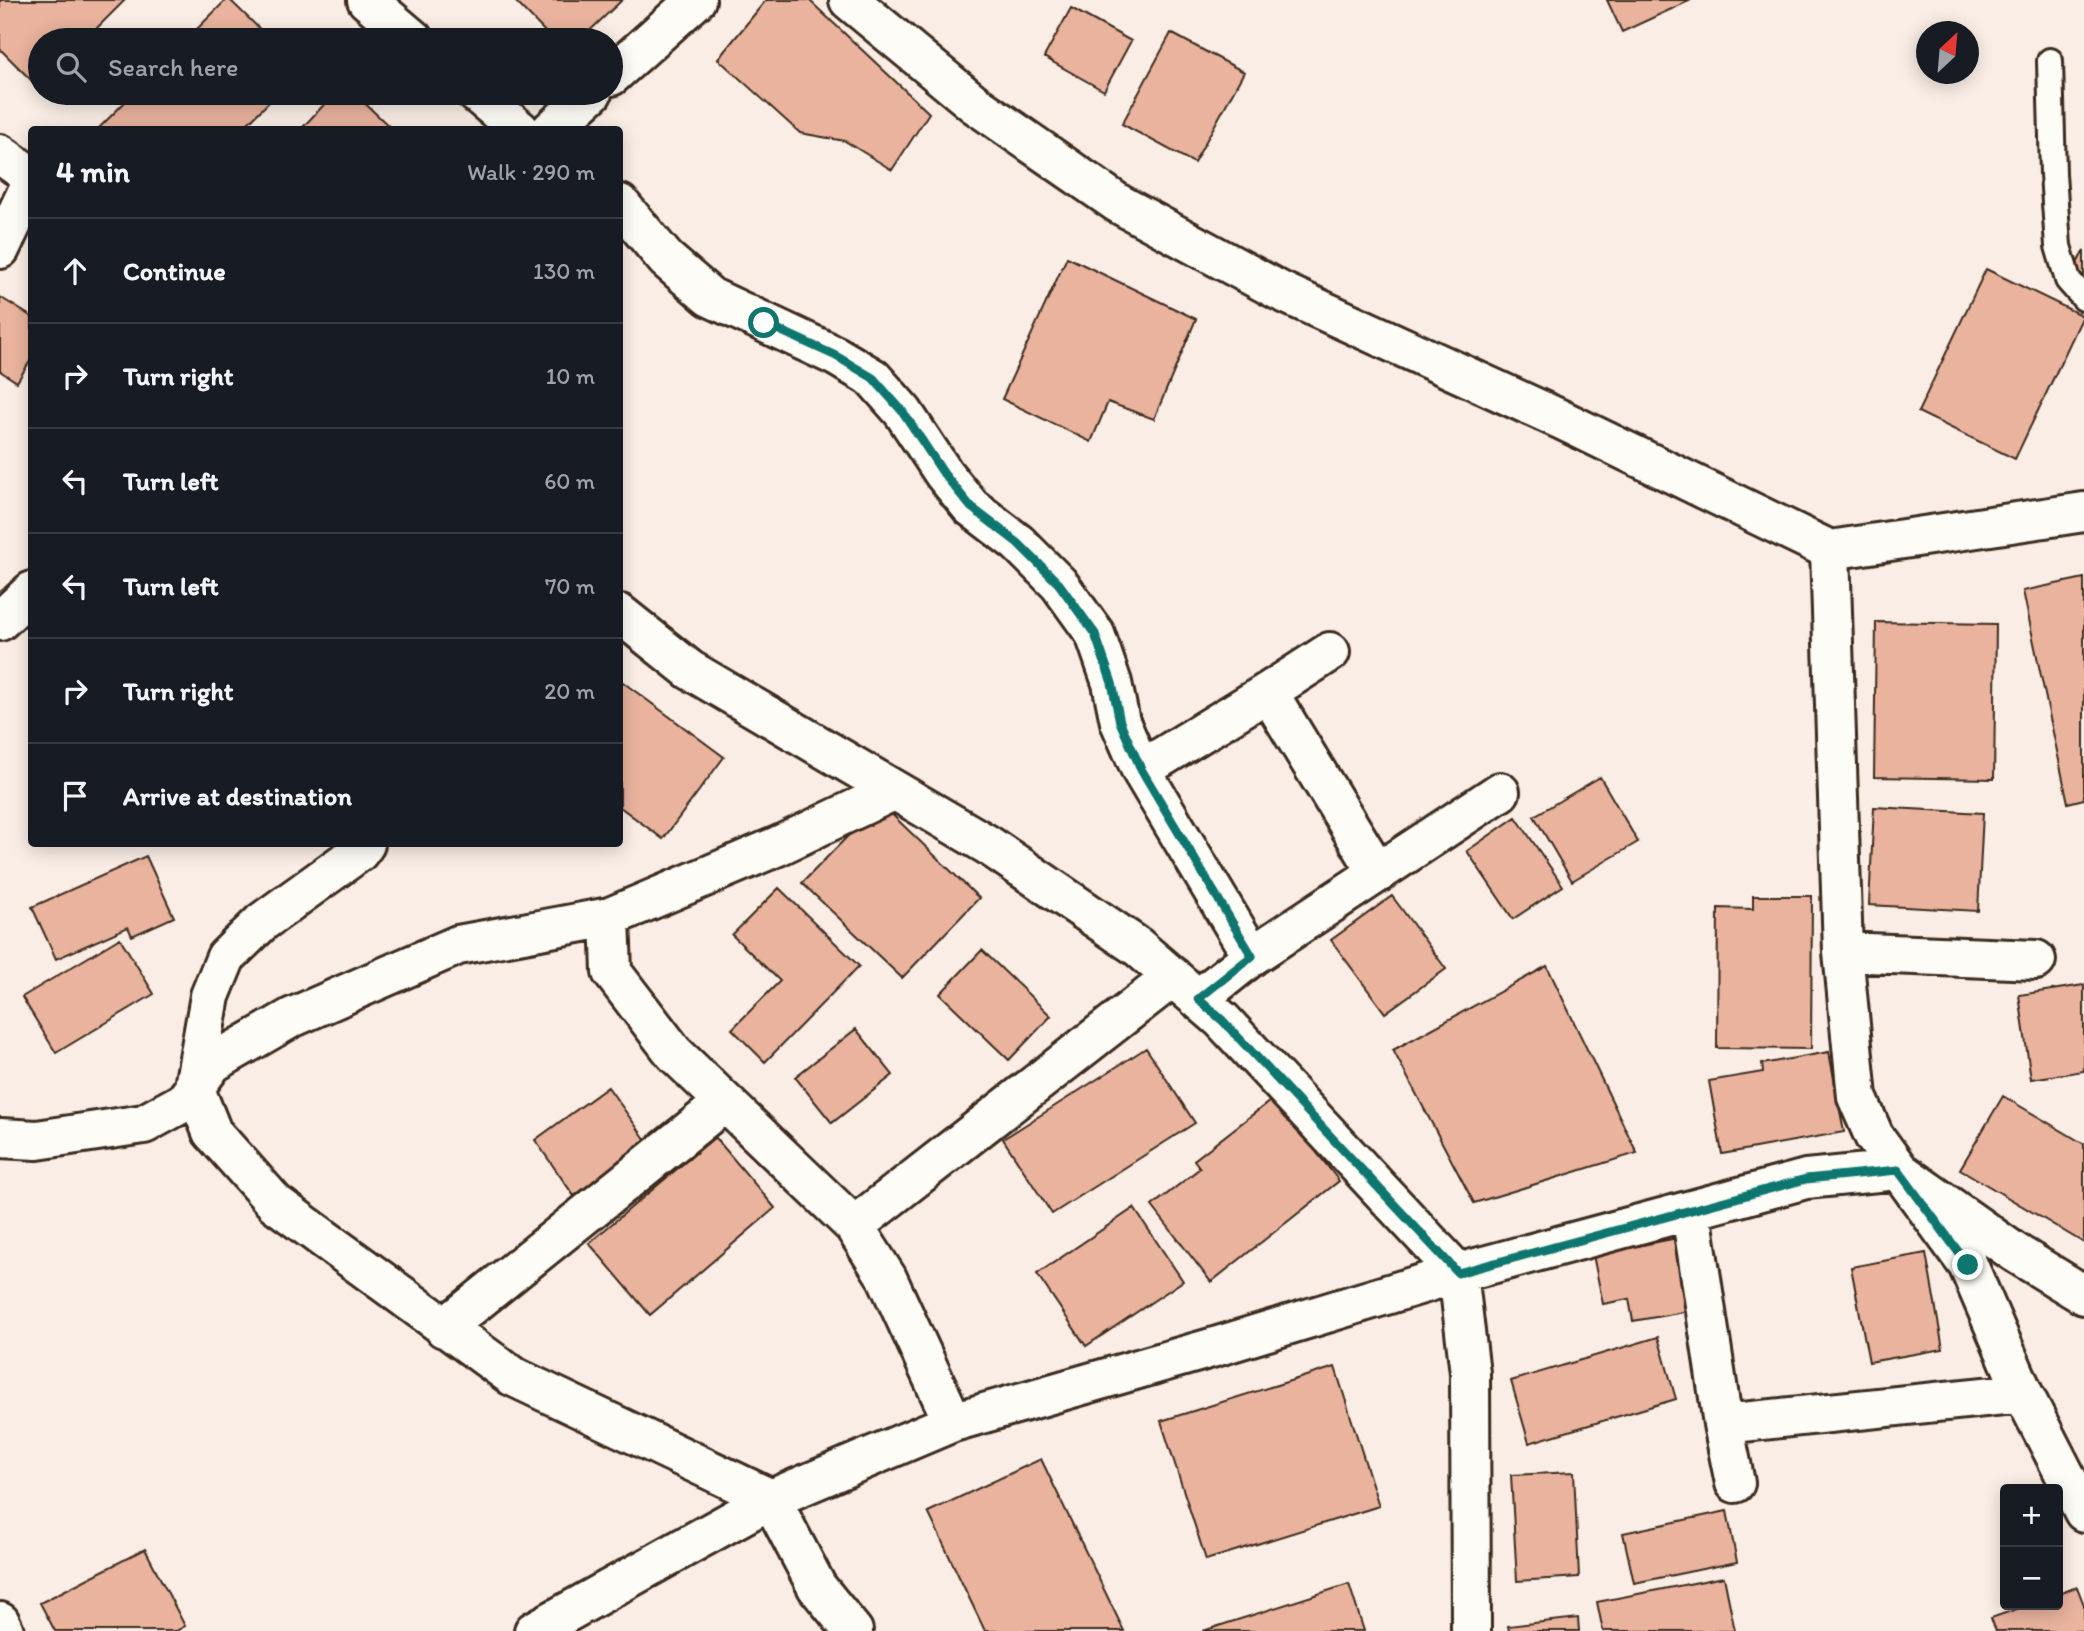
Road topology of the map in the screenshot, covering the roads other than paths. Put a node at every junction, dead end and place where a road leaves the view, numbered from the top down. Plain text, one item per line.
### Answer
1 (367, 0) edge
2 (696, 0) edge
3 (849, 0) edge
4 (400, 28) edge
5 (2050, 61) dead end
6 (623, 65) edge
7 (490, 105) edge
8 (579, 105) edge
9 (515, 126) edge
10 (555, 126) edge
11 (0, 154) edge
12 (28, 177) edge
13 (28, 188) edge
14 (623, 208) edge
15 (0, 248) edge
16 (2084, 298) edge
17 (2084, 512) edge
18 (1830, 550) junction
19 (28, 595) edge
20 (623, 616) edge
21 (0, 621) edge
22 (1330, 652) dead end
23 (1268, 692) junction
24 (1141, 769) junction
25 (893, 791) junction
26 (1500, 792) dead end
27 (363, 847) edge
28 (1378, 873) junction
29 (610, 918) junction
30 (1843, 952) junction
31 (1252, 956) junction
32 (2036, 960) dead end
33 (1185, 988) junction
34 (194, 1087) junction
35 (725, 1101) junction
36 (4, 1149) edge
37 (1898, 1170) junction
38 (1691, 1212) junction
39 (855, 1226) junction
40 (1458, 1273) junction
41 (2084, 1296) edge
42 (444, 1328) junction
43 (2023, 1393) junction
44 (953, 1422) junction
45 (1723, 1424) junction
46 (1735, 1483) dead end
47 (771, 1499) junction
48 (2084, 1512) edge
49 (0, 1622) edge
50 (4, 1631) edge
51 (534, 1631) edge
52 (853, 1631) edge
53 (1471, 1631) edge

1 - 4 street
2 - 6 street
3 - 18 street
5 - 16 lane
7 - 9 street
8 - 10 street
11 - 12 street
13 - 15 street
14 - 24 street
17 - 18 street
18 - 30 street
19 - 21 street
20 - 25 street
22 - 23 street
23 - 24 street
23 - 28 street
24 - 31 street
25 - 29 street
25 - 33 street
26 - 28 street
27 - 34 street
28 - 31 street
29 - 34 street
29 - 35 street
30 - 32 street
30 - 37 street
31 - 33 street
33 - 39 street
33 - 40 street
34 - 36 street
34 - 42 street
35 - 39 street
35 - 42 street
37 - 38 street
37 - 41 street
37 - 43 street
38 - 40 street
38 - 45 street
39 - 44 street
40 - 44 street
40 - 53 street
42 - 47 street
43 - 45 street
43 - 48 street
44 - 47 street
45 - 46 street
47 - 51 street
47 - 52 street
49 - 50 street

